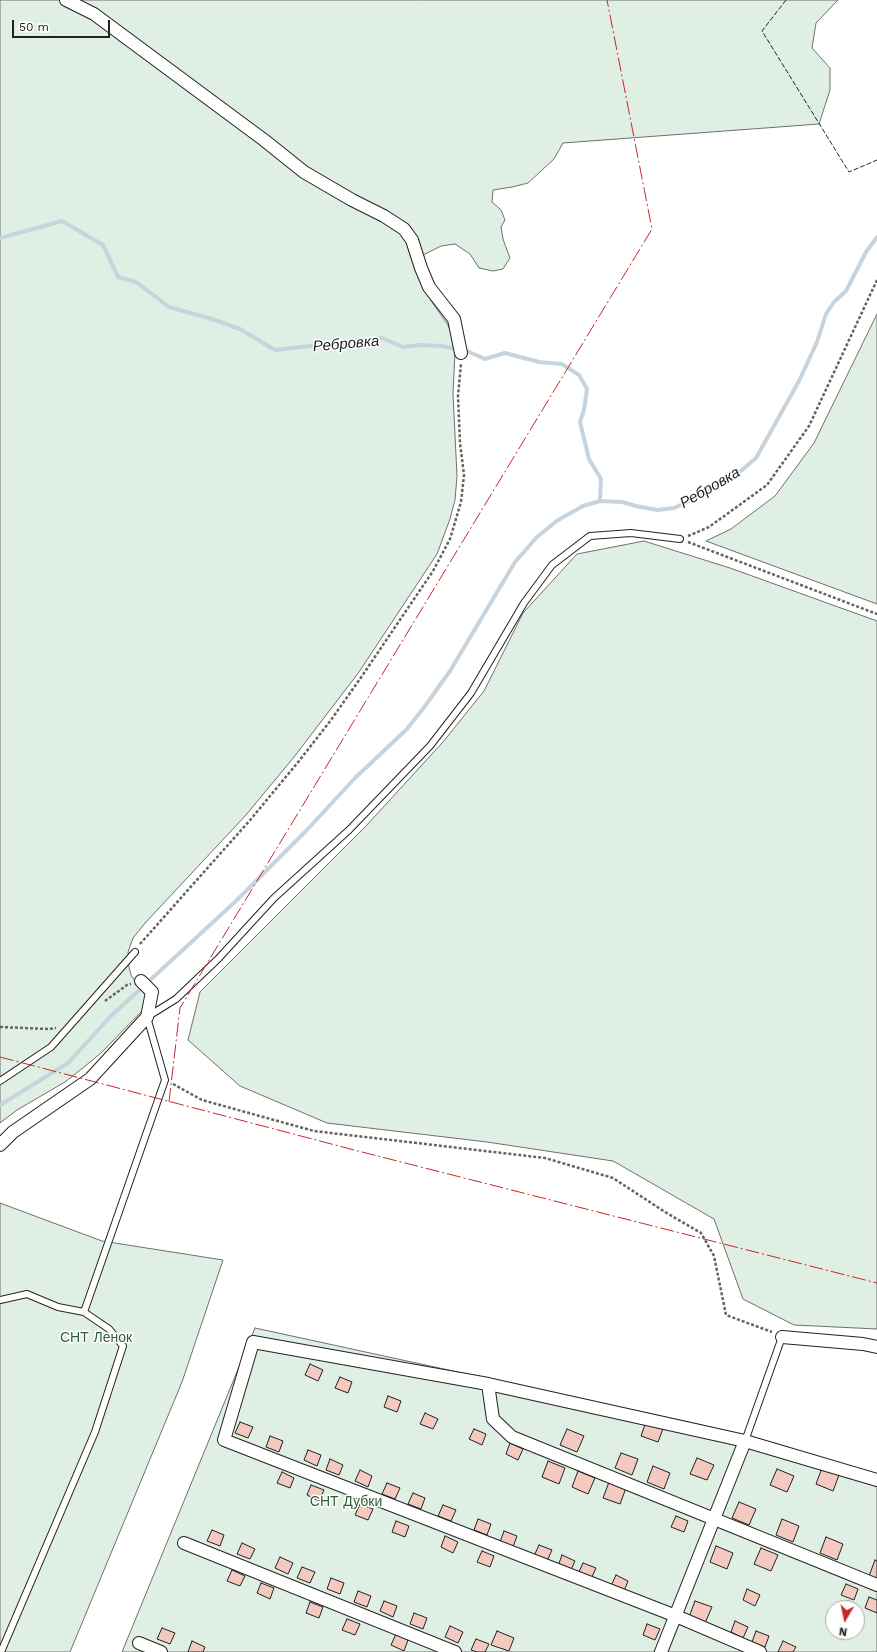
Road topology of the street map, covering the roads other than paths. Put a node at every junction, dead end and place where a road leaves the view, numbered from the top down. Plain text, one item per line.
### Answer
1 (66, 0) edge
2 (461, 354) road end
3 (680, 539) road end
4 (135, 952) road end
5 (141, 982) dead end
6 (147, 1017) junction
7 (0, 1081) edge
8 (0, 1145) edge
9 (0, 1300) edge
10 (84, 1312) junction
11 (782, 1337) joint
12 (877, 1347) edge
13 (488, 1384) junction
14 (745, 1441) junction
15 (877, 1480) edge
16 (714, 1518) junction
17 (184, 1543) dead end
18 (877, 1585) edge
19 (676, 1616) junction
20 (140, 1643) dead end
21 (1, 1652) edge
22 (161, 1652) edge
23 (455, 1652) edge
24 (661, 1652) edge
25 (760, 1652) edge

1 - 2 street
3 - 6 lane
4 - 7 lane
5 - 6 street
6 - 8 street
6 - 10 lane
9 - 10 lane
10 - 21 lane
11 - 12 street
11 - 14 lane
13 - 14 street
13 - 16 street
13 - 19 street
14 - 15 street
14 - 16 street
16 - 18 street
16 - 19 street
17 - 23 street
19 - 24 street
19 - 25 street
20 - 22 street

